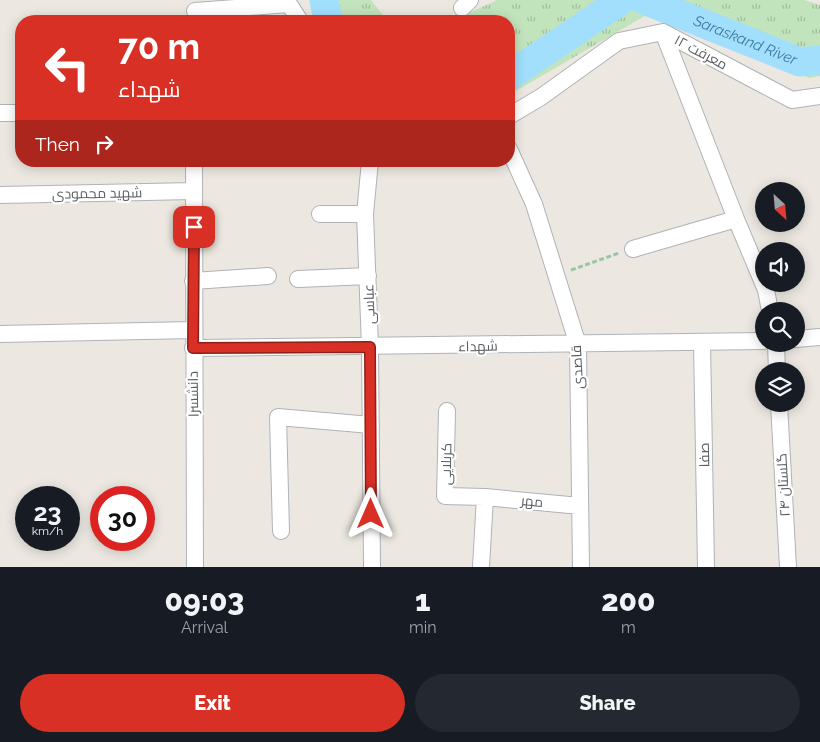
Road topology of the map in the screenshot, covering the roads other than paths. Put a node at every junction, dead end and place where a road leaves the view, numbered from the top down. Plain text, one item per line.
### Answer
1 (195, 11) edge
2 (296, 15) edge
3 (663, 32) junction
4 (820, 96) edge
5 (515, 112) edge
6 (0, 113) edge
7 (15, 113) edge
8 (515, 162) edge
9 (194, 167) edge
10 (369, 167) edge
11 (194, 191) junction
12 (0, 195) edge
13 (320, 214) dead end
14 (365, 214) junction
15 (736, 219) junction
16 (633, 249) road end
17 (268, 276) dead end
18 (368, 276) junction
19 (298, 280) dead end
20 (193, 281) junction
21 (768, 302) edge
22 (193, 330) junction
23 (0, 334) edge
24 (820, 337) edge
25 (805, 338) edge
26 (755, 341) edge
27 (702, 342) junction
28 (578, 345) junction
29 (370, 347) junction
30 (193, 348) junction
31 (447, 411) dead end
32 (779, 412) edge
33 (371, 425) junction
34 (485, 497) junction
35 (580, 506) junction
36 (281, 531) dead end
37 (195, 567) edge
38 (372, 567) edge
39 (481, 567) edge
40 (581, 567) edge
41 (706, 567) edge
42 (788, 567) edge

1 - 2 street
3 - 4 street, معرفت ۱۲
3 - 5 street, معرفت ۱۲
3 - 15 street
6 - 7 street
8 - 28 street, قاصدی
9 - 11 street, دانشسرا
10 - 14 street, عباسی
11 - 12 street, شهید محمودی
11 - 20 street, دانشسرا
13 - 14 street
14 - 18 street, عباسی
15 - 16 street
15 - 21 street
17 - 20 street
18 - 19 street
18 - 29 street, عباسی
20 - 22 street, دانشسرا
22 - 23 street
22 - 30 street, دانشسرا
24 - 25 street
26 - 27 street, شهداء
27 - 28 street, شهداء
27 - 41 street, صفا
28 - 29 street, شهداء
28 - 35 street, قاصدی
29 - 30 street, شهداء
29 - 33 street, عباسی
30 - 37 street, دانشسرا
31 - 34 street, کربلایی
32 - 42 street, گلستان ۲۴
33 - 36 street
33 - 38 street, عباسی
34 - 35 street, مهر
34 - 39 street
35 - 40 street, قاصدی

